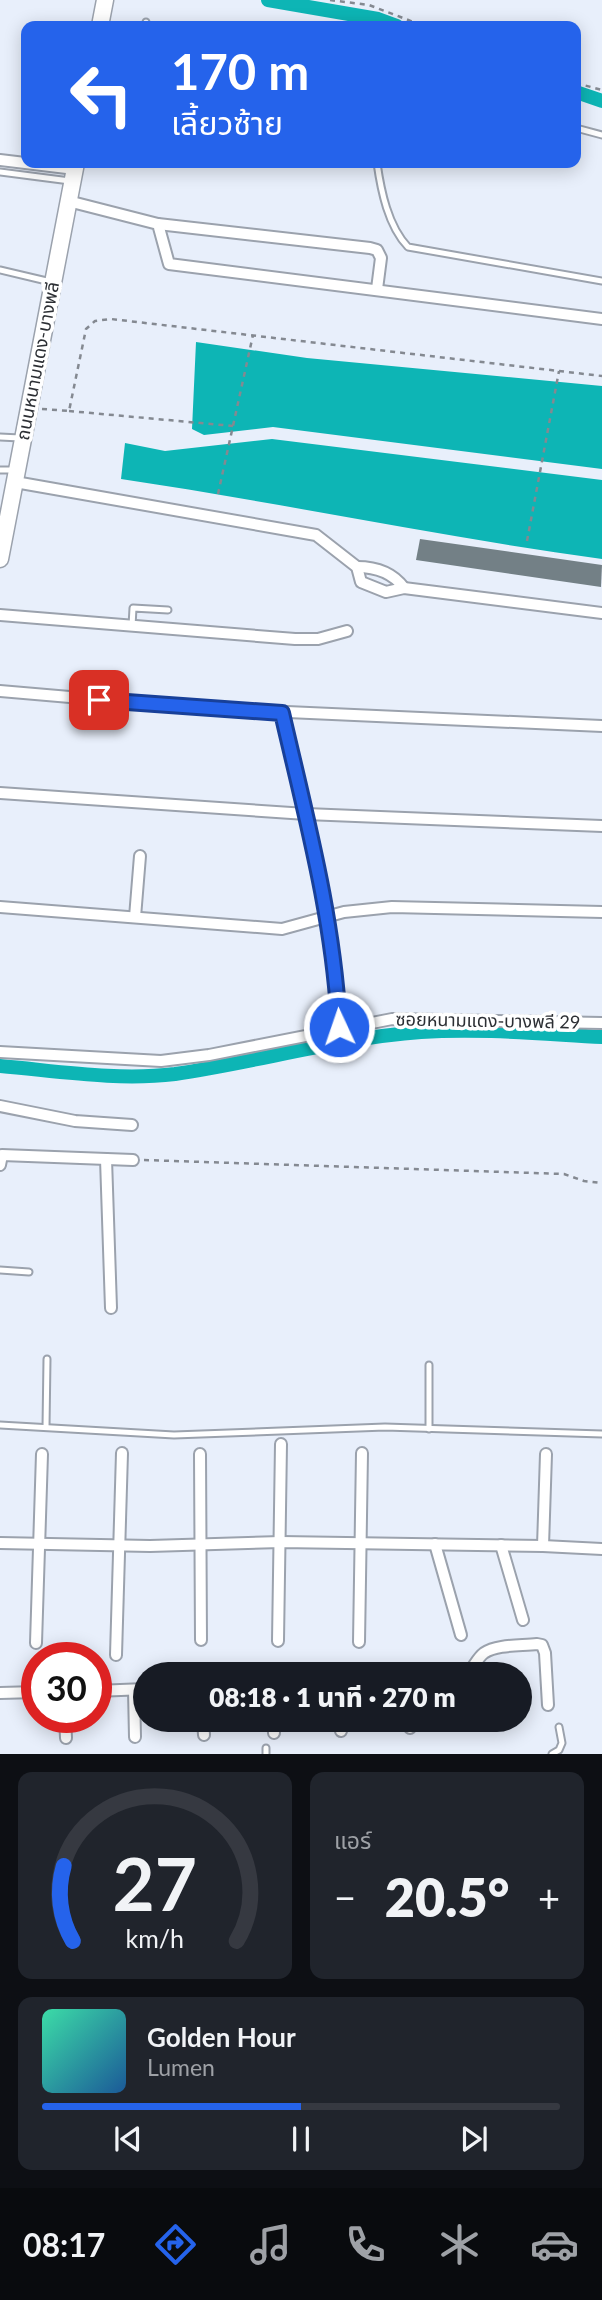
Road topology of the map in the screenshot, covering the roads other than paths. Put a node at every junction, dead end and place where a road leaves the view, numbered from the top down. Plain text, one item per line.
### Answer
1 (105, 0) edge
2 (101, 21) edge
3 (581, 129) edge
4 (602, 135) edge
5 (0, 160) edge
6 (21, 163) edge
7 (54, 168) edge
8 (378, 168) edge
9 (74, 171) edge
10 (0, 172) edge
11 (68, 201) junction
12 (158, 224) junction
13 (0, 270) edge
14 (602, 281) edge
15 (52, 282) junction
16 (377, 289) junction
17 (602, 319) edge
18 (0, 437) edge
19 (23, 438) junction
20 (0, 470) edge
21 (16, 476) junction
22 (0, 559) edge
23 (357, 568) junction
24 (404, 588) junction
25 (168, 610) dead end
26 (602, 612) edge
27 (0, 615) edge
28 (132, 626) junction
29 (347, 631) dead end
30 (0, 691) edge
31 (282, 713) junction
32 (602, 726) edge
33 (0, 793) edge
34 (306, 814) junction
35 (602, 826) edge
36 (140, 856) dead end
37 (0, 907) edge
38 (602, 912) edge
39 (328, 916) junction
40 (135, 917) junction
41 (602, 1023) edge
42 (339, 1027) junction
43 (0, 1052) edge
44 (0, 1105) edge
45 (132, 1125) dead end
46 (106, 1159) junction
47 (133, 1160) road end
48 (0, 1165) edge
49 (0, 1270) edge
50 (29, 1272) dead end
51 (111, 1308) dead end
52 (47, 1359) dead end
53 (429, 1365) dead end
54 (0, 1424) edge
55 (46, 1427) junction
56 (429, 1429) junction
57 (602, 1434) edge
58 (281, 1444) dead end
59 (122, 1453) dead end
60 (362, 1453) dead end
61 (42, 1454) dead end
62 (201, 1454) dead end
63 (546, 1454) dead end
64 (281, 1542) junction
65 (0, 1543) edge
66 (40, 1543) junction
67 (359, 1543) junction
68 (435, 1544) junction
69 (501, 1545) junction
70 (118, 1546) junction
71 (200, 1546) junction
72 (543, 1546) junction
73 (602, 1549) edge
74 (523, 1620) dead end
75 (461, 1635) dead end
76 (201, 1640) dead end
77 (278, 1641) dead end
78 (36, 1642) edge
79 (359, 1642) dead end
80 (116, 1655) dead end
81 (479, 1662) edge
82 (133, 1690) edge
83 (112, 1691) edge
84 (21, 1692) edge
85 (0, 1693) edge
86 (548, 1705) dead end
87 (559, 1727) dead end
88 (136, 1732) edge
89 (66, 1733) edge
90 (135, 1737) dead end
91 (66, 1738) dead end
92 (552, 1754) edge

1 - 2 main road
3 - 4 lane
5 - 6 street
7 - 9 street
8 - 14 lane
9 - 10 lane
9 - 11 main road, ถนนหนามแดง-บางพลี
11 - 12 street
11 - 15 main road, ถนนหนามแดง-บางพลี
12 - 16 street
12 - 16 street
13 - 15 lane
15 - 19 main road, ถนนหนามแดง-บางพลี
16 - 17 street
18 - 19 lane
19 - 21 main road, ถนนหนามแดง-บางพลี
20 - 21 lane
21 - 22 main road, ถนนหนามแดง-บางพลี
21 - 23 street
23 - 24 street
23 - 24 street
24 - 26 street
25 - 28 lane
27 - 28 street
28 - 29 street
30 - 31 street
31 - 32 street
31 - 34 street
33 - 34 street
34 - 35 street
34 - 39 street
36 - 40 street
37 - 40 street
38 - 39 street
39 - 40 street
39 - 42 street
41 - 42 street, ซอยหนามแดง-บางพลี 29
42 - 43 street, ซอยหนามแดง-บางพลี 29
44 - 45 street
46 - 47 street
46 - 48 street
46 - 51 street
49 - 50 lane
52 - 55 lane
53 - 56 lane
54 - 55 lane
55 - 56 lane
56 - 57 lane
58 - 64 street
59 - 70 street
60 - 67 street
61 - 66 street
62 - 71 street
63 - 72 street
64 - 67 street
64 - 71 street
64 - 77 street
65 - 66 street
66 - 70 street
66 - 78 street
67 - 68 street
67 - 79 street
68 - 69 street
68 - 75 street
69 - 72 street
69 - 74 street
70 - 71 street
70 - 80 street
71 - 76 street
72 - 73 street
81 - 86 street
82 - 83 street
84 - 85 street
87 - 92 lane
88 - 90 street
89 - 91 street

